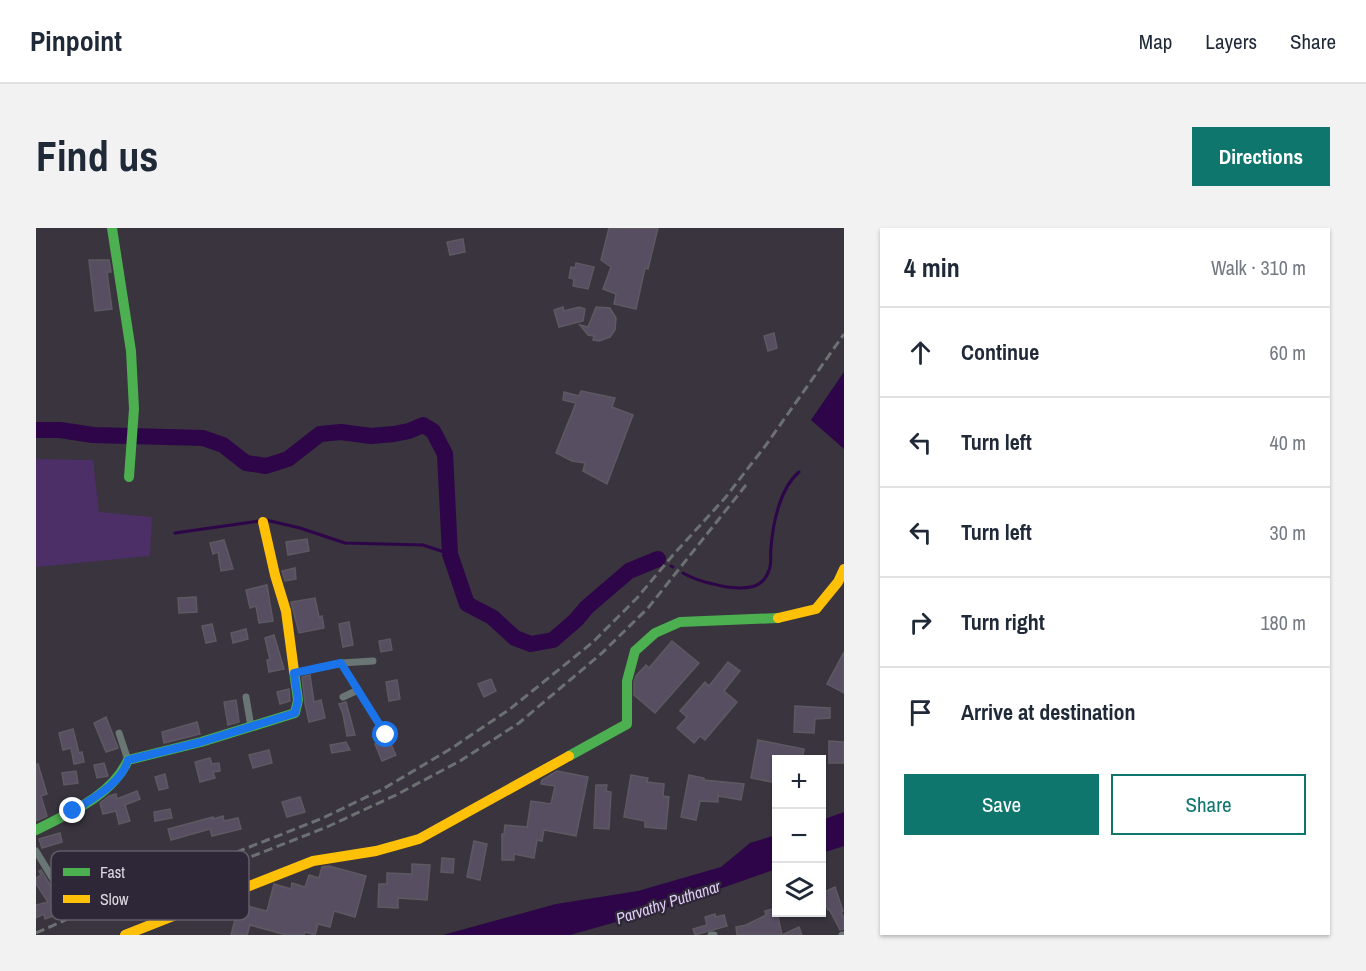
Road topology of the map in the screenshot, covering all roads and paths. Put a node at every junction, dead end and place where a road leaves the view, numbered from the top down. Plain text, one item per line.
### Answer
1 (112, 228) edge
2 (129, 477) dead end
3 (263, 522) dead end
4 (844, 569) edge
5 (373, 662) dead end
6 (341, 663) junction
7 (294, 673) junction
8 (358, 690) junction
9 (246, 697) dead end
10 (343, 698) dead end
11 (251, 727) junction
12 (119, 733) dead end
13 (386, 735) dead end
14 (128, 760) junction
15 (36, 830) edge
16 (36, 851) edge
17 (51, 876) edge
18 (249, 886) edge
19 (163, 920) edge
20 (125, 935) edge

1 - 2 street
3 - 7 street
4 - 18 street
5 - 6 street
6 - 7 street
6 - 8 street
7 - 11 street
8 - 10 street
8 - 13 street
9 - 11 street
11 - 14 street
12 - 14 street
14 - 15 street
16 - 17 street
19 - 20 street

